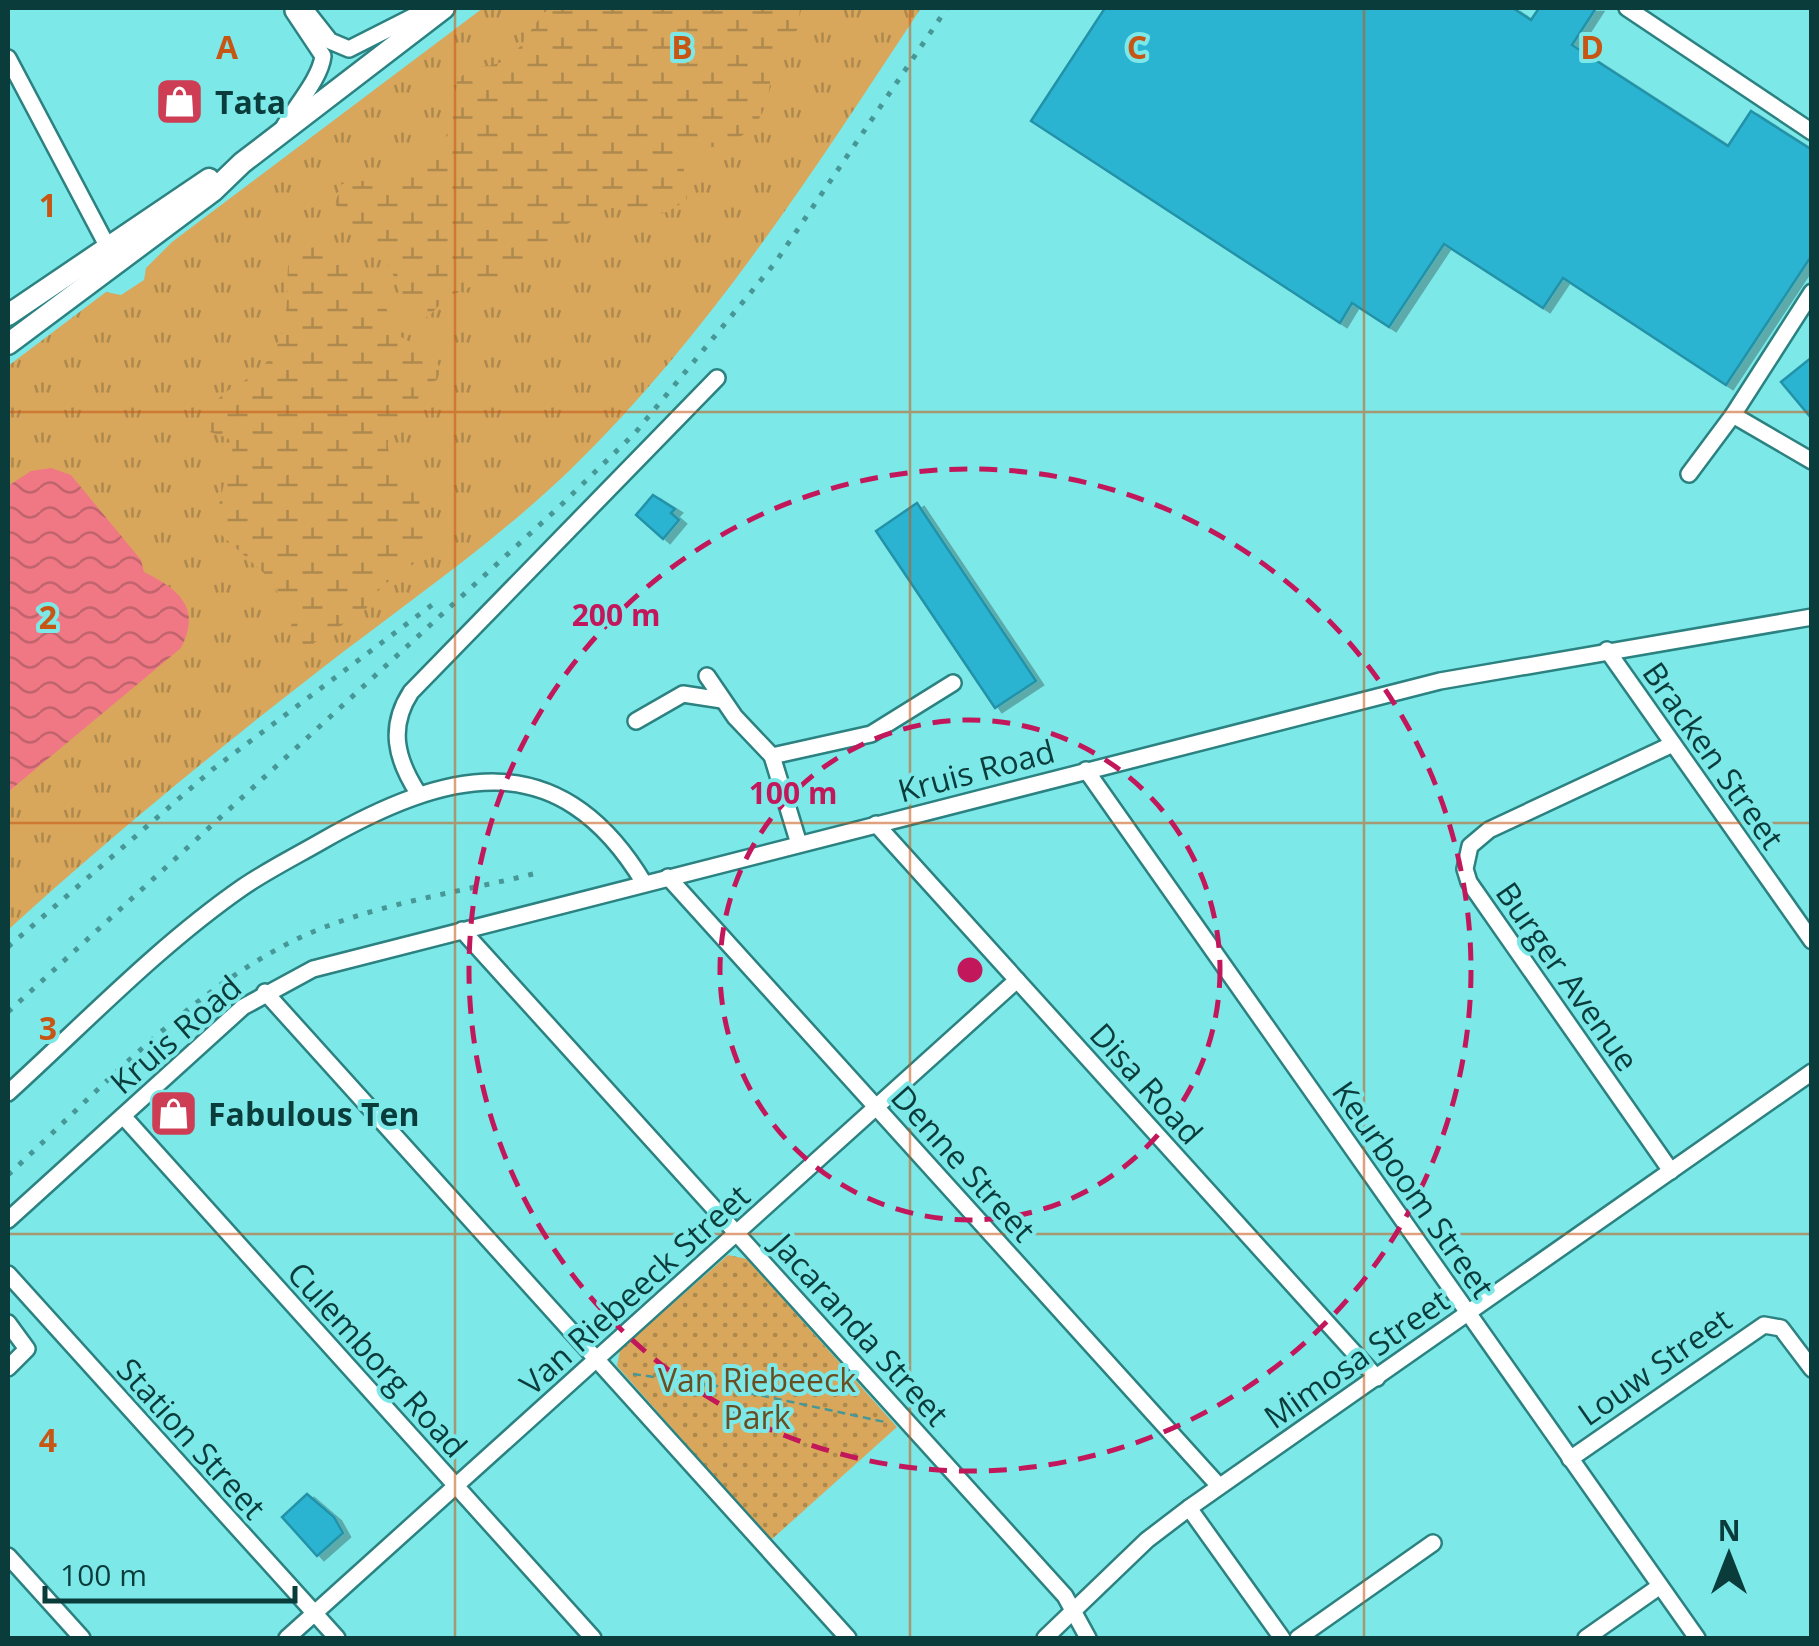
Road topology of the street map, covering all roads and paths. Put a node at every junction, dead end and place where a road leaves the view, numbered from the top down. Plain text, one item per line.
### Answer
1 (430, 8) edge
2 (444, 8) edge
3 (1627, 8) edge
4 (298, 9) edge
5 (8, 58) edge
6 (1812, 132) edge
7 (280, 134) junction
8 (112, 254) junction
9 (1812, 292) edge
10 (8, 315) edge
11 (8, 344) edge
12 (716, 378) dead end
13 (1734, 415) junction
14 (1812, 461) edge
15 (1689, 474) dead end
16 (1812, 617) edge
17 (1606, 650) junction
18 (707, 676) dead end
19 (954, 682) dead end
20 (722, 700) junction
21 (636, 720) dead end
22 (1672, 744) junction
23 (772, 756) junction
24 (1086, 770) junction
25 (418, 793) junction
26 (876, 824) junction
27 (800, 844) junction
28 (668, 877) junction
29 (644, 883) junction
30 (462, 930) junction
31 (1812, 941) edge
32 (1017, 980) junction
33 (265, 992) junction
34 (1812, 1072) edge
35 (8, 1094) edge
36 (876, 1107) junction
37 (123, 1116) junction
38 (1671, 1171) junction
39 (8, 1220) edge
40 (738, 1232) junction
41 (10, 1281) edge
42 (1468, 1314) junction
43 (8, 1323) edge
44 (597, 1359) junction
45 (8, 1368) edge
46 (1812, 1368) edge
47 (609, 1372) junction
48 (1377, 1378) junction
49 (912, 1427) junction
50 (1570, 1459) junction
51 (456, 1486) junction
52 (1219, 1486) junction
53 (1189, 1508) junction
54 (1432, 1543) dead end
55 (8, 1556) edge
56 (1660, 1586) junction
57 (1072, 1611) junction
58 (314, 1614) junction
59 (82, 1638) edge
60 (287, 1638) edge
61 (337, 1638) edge
62 (593, 1638) edge
63 (848, 1638) edge
64 (1045, 1638) edge
65 (1088, 1638) edge
66 (1282, 1638) edge
67 (1298, 1638) edge
68 (1586, 1638) edge
69 (1697, 1638) edge

1 - 4 street
2 - 7 main road
3 - 6 street
4 - 7 street
5 - 8 street
7 - 8 main road
8 - 10 main road
8 - 11 main road
9 - 13 street
12 - 25 street
13 - 14 street
13 - 15 street
16 - 17 street, Kruis Road
17 - 22 street, Bracken Street
17 - 24 street, Kruis Road
18 - 20 street
19 - 23 street
20 - 21 street
20 - 23 street
22 - 31 street, Bracken Street
22 - 38 street, Burger Avenue
23 - 27 street
24 - 26 street, Kruis Road
24 - 42 street, Keurboom Street
25 - 29 street
25 - 35 street
26 - 27 street, Kruis Road
26 - 32 street, Disa Road
27 - 28 street, Kruis Road
28 - 29 street, Kruis Road
28 - 36 street, Denne Street
29 - 30 street, Kruis Road
30 - 33 street, Kruis Road
30 - 40 street, Jacaranda Street
32 - 36 street, Van Riebeeck Street
32 - 48 street, Disa Road
33 - 37 street, Kruis Road
33 - 44 street
34 - 38 street, Mimosa Street
36 - 40 street, Van Riebeeck Street
36 - 52 street, Denne Street
37 - 39 street, Kruis Road
37 - 51 street, Culemborg Road
38 - 42 street, Mimosa Street
40 - 44 street, Van Riebeeck Street
40 - 49 street, Jacaranda Street
41 - 58 street, Station Street
42 - 48 street, Mimosa Street
42 - 50 street, Keurboom Street
43 - 45 street
44 - 47 street
44 - 51 street, Van Riebeeck Street
46 - 50 street, Louw Street
47 - 49 path
47 - 63 street
48 - 52 street, Mimosa Street
49 - 57 street, Jacaranda Street
50 - 56 street, Keurboom Street
51 - 58 street, Van Riebeeck Street
51 - 62 street, Culemborg Road
52 - 53 street, Mimosa Street
53 - 57 street, Mimosa Street
53 - 66 street
54 - 67 street
55 - 59 street
56 - 68 street
56 - 69 street, Keurboom Street
57 - 64 street, Mimosa Street
57 - 65 street, Jacaranda Street
58 - 60 street, Van Riebeeck Street
58 - 61 street, Station Street

